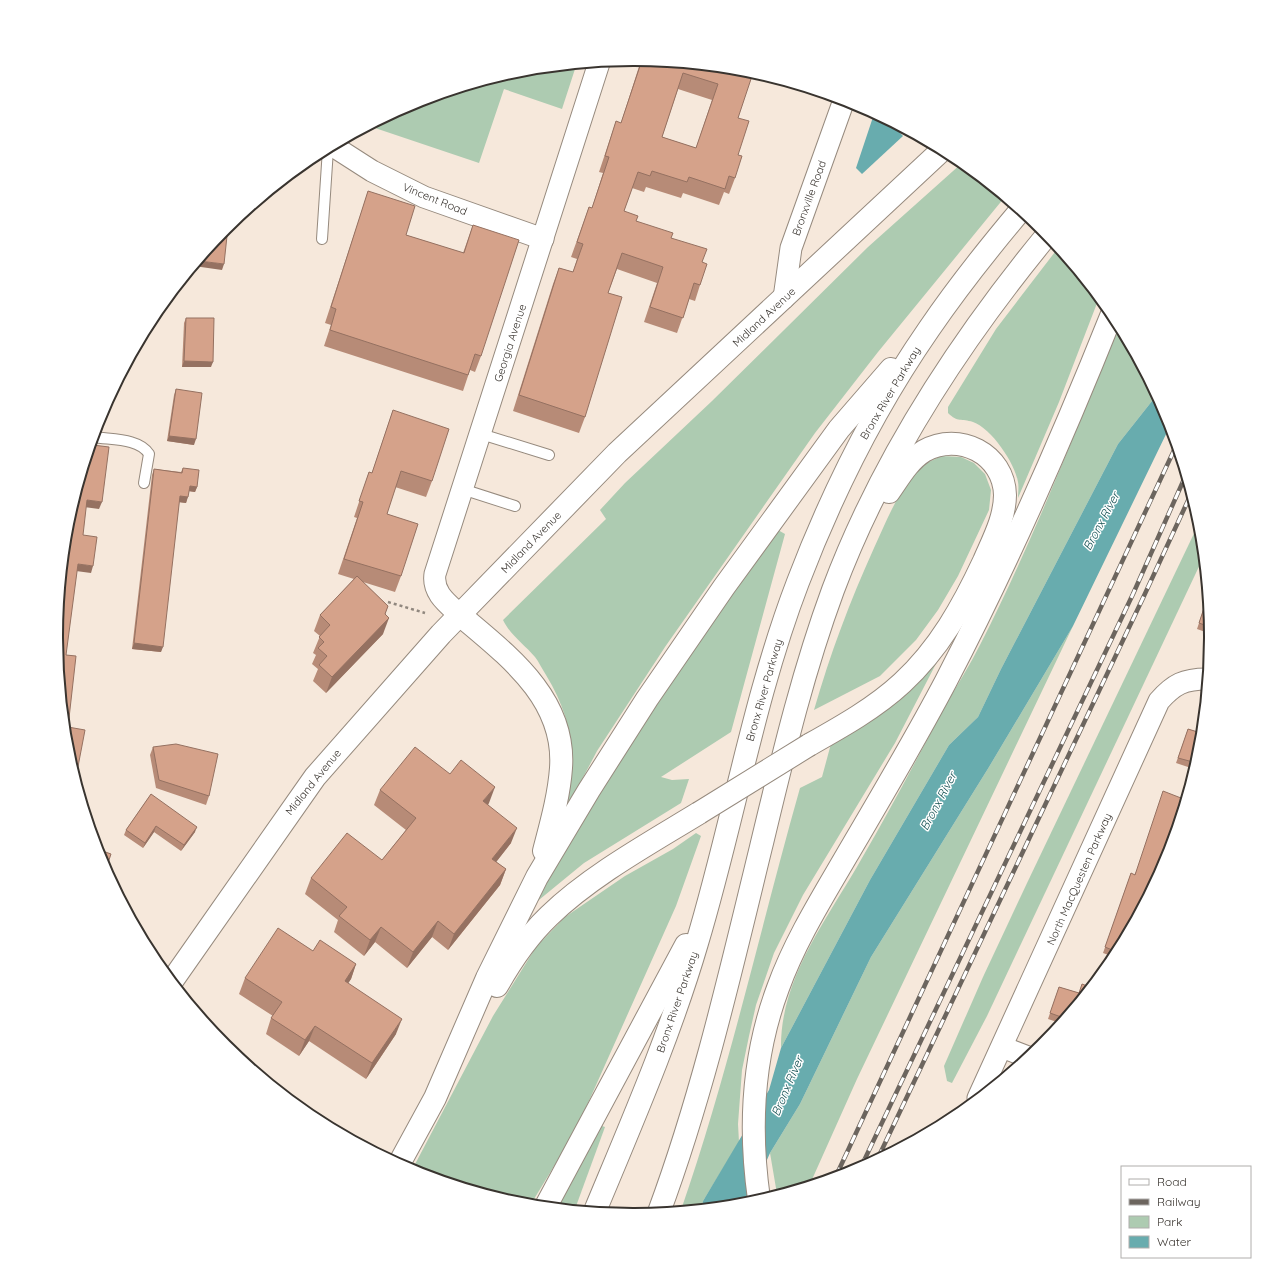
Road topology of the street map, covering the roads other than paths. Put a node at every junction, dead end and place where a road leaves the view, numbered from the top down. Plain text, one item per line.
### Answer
1 (597, 68) edge
2 (842, 106) edge
3 (338, 149) edge
4 (937, 155) edge
5 (328, 156) edge
6 (1017, 214) edge
7 (322, 239) dead end
8 (543, 239) junction
9 (1043, 240) edge
10 (784, 298) junction
11 (949, 301) junction
12 (1109, 321) edge
13 (481, 434) junction
14 (99, 438) edge
15 (549, 455) dead end
16 (144, 483) dead end
17 (462, 489) junction
18 (515, 506) dead end
19 (848, 553) junction
20 (460, 615) junction
21 (1202, 679) edge
22 (537, 877) junction
23 (709, 900) junction
24 (175, 976) edge
25 (1002, 1047) junction
26 (1022, 1054) edge
27 (982, 1089) edge
28 (436, 1098) junction
29 (403, 1159) edge
30 (759, 1194) edge
31 (549, 1201) edge
32 (597, 1206) edge
33 (661, 1207) edge

1 - 8 street, Georgia Avenue
2 - 10 street, Bronxville Road
3 - 8 street, Vincent Road
4 - 10 main road, Midland Avenue
5 - 7 lane
6 - 11 main road, Bronx River Parkway
8 - 13 street, Georgia Avenue
9 - 19 main road
10 - 20 main road, Midland Avenue
11 - 22 main road
11 - 23 main road, Bronx River Parkway
12 - 30 main road
13 - 15 lane
13 - 17 street, Georgia Avenue
14 - 16 lane
17 - 18 lane
17 - 20 street, Georgia Avenue
19 - 28 main road, bridge
19 - 33 main road
20 - 22 main road
20 - 24 main road, Midland Avenue
21 - 25 street, North MacQuesten Parkway
22 - 28 main road
23 - 31 main road
23 - 32 main road, Bronx River Parkway
25 - 26 street
25 - 27 street, North MacQuesten Parkway
28 - 29 main road

